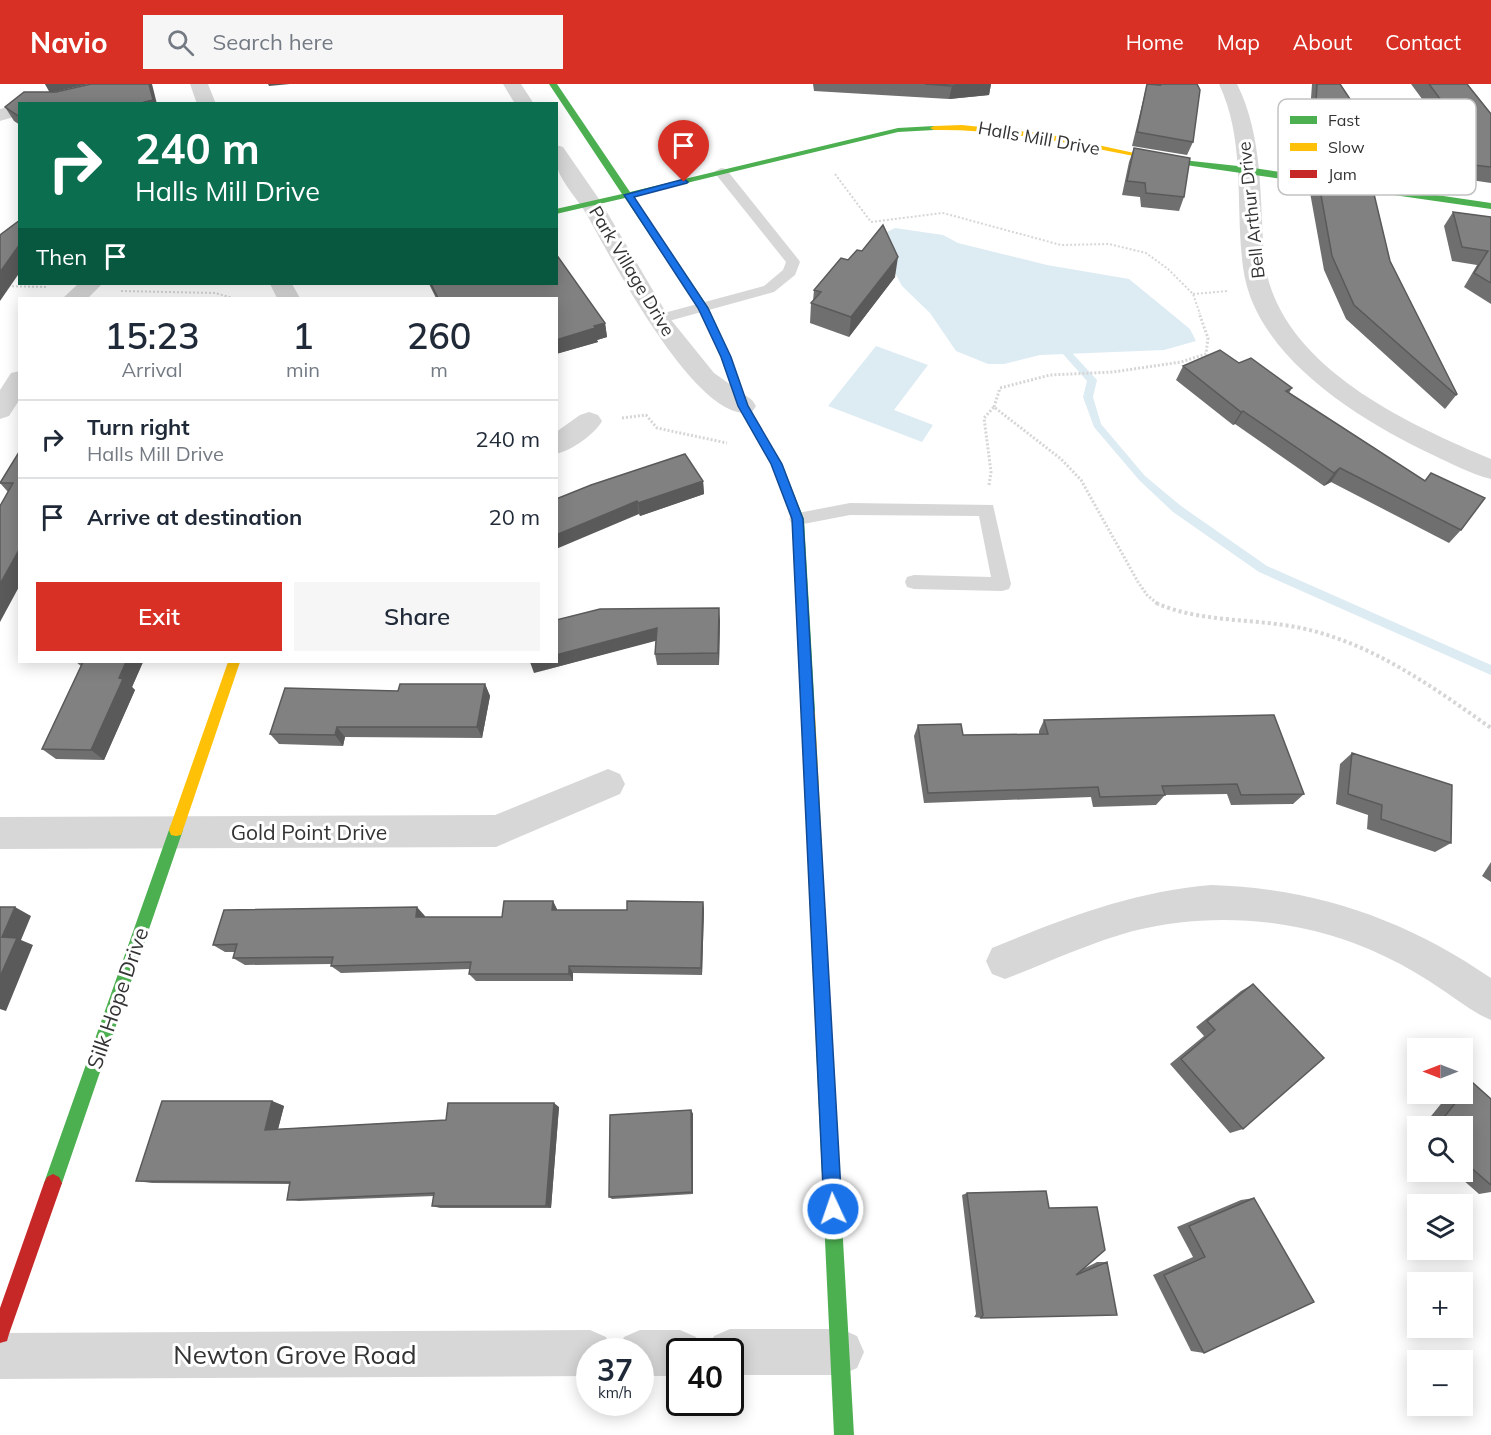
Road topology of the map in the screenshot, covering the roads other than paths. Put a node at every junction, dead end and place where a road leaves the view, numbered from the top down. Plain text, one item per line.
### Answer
1 (199, 84) edge
2 (512, 84) edge
3 (553, 84) edge
4 (1228, 84) edge
5 (206, 102) edge
6 (524, 102) edge
7 (18, 109) edge
8 (0, 115) edge
9 (558, 154) edge
10 (1247, 170) junction
11 (721, 172) junction
12 (1278, 175) edge
13 (629, 195) junction
14 (1416, 195) edge
15 (590, 202) junction
16 (1491, 206) edge
17 (558, 211) edge
18 (90, 285) edge
19 (75, 297) edge
20 (703, 308) junction
21 (658, 319) junction
22 (18, 382) edge
23 (743, 406) junction
24 (0, 410) edge
25 (589, 421) road end
26 (558, 444) edge
27 (1491, 470) edge
28 (798, 519) junction
29 (914, 582) dead end
30 (234, 663) edge
31 (608, 784) dead end
32 (0, 833) edge
33 (173, 834) junction
34 (1005, 961) dead end
35 (1491, 1001) edge
36 (0, 1334) edge
37 (744, 1352) edge
38 (840, 1352) junction
39 (576, 1353) edge
40 (0, 1356) edge
41 (844, 1435) edge

1 - 5 street
2 - 6 street
3 - 13 street, Park Village Drive
4 - 10 street, Bell Arthur Drive
7 - 8 street
9 - 15 street, Park Village Drive
10 - 11 street, Halls Mill Drive
10 - 12 street, Halls Mill Drive
10 - 27 street, Bell Arthur Drive
11 - 13 street, Halls Mill Drive
11 - 20 lane
13 - 15 street, Halls Mill Drive
13 - 20 street, Park Village Drive
14 - 16 street, Halls Mill Drive
15 - 17 street, Halls Mill Drive
15 - 21 street, Park Village Drive
18 - 19 street
20 - 21 lane
20 - 23 street, Park Village Drive
21 - 23 street, Park Village Drive
22 - 24 street
23 - 28 street, Park Village Drive
25 - 26 street
28 - 29 lane
28 - 38 street, Park Village Drive
30 - 33 street, Silk Hope Drive
31 - 33 street, Gold Point Drive
32 - 33 street, Gold Point Drive
33 - 36 street, Silk Hope Drive
34 - 35 street
37 - 38 street
38 - 41 street, Park Village Drive
39 - 40 street, Newton Grove Road

